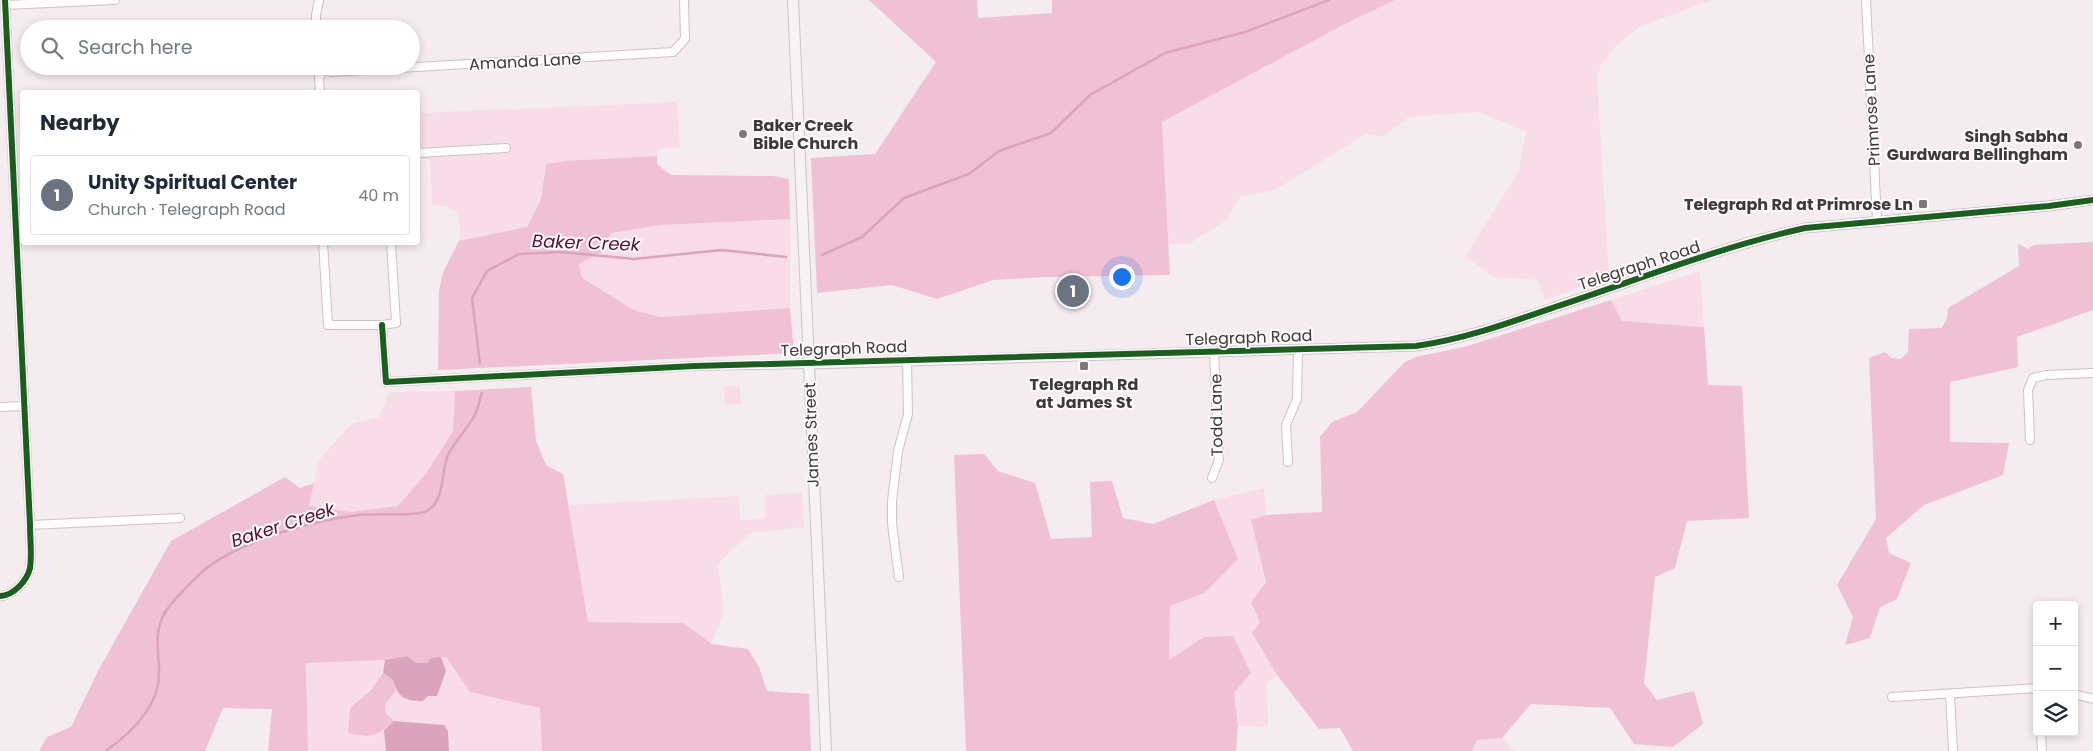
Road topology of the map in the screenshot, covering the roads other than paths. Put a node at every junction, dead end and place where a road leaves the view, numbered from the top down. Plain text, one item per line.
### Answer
1 (115, 0) edge
2 (319, 0) edge
3 (684, 0) edge
4 (793, 0) edge
5 (1866, 0) edge
6 (5, 2) edge
7 (316, 20) edge
8 (420, 67) edge
9 (320, 75) edge
10 (320, 90) edge
11 (506, 148) dead end
12 (420, 153) edge
13 (2093, 200) edge
14 (1877, 220) junction
15 (323, 245) edge
16 (391, 245) edge
17 (382, 326) junction
18 (1298, 350) junction
19 (1214, 352) junction
20 (907, 360) junction
21 (808, 364) junction
22 (2093, 373) edge
23 (24, 406) junction
24 (0, 408) edge
25 (2030, 440) dead end
26 (1288, 462) dead end
27 (1212, 478) dead end
28 (180, 518) dead end
29 (30, 525) junction
30 (899, 577) dead end
31 (0, 596) edge
32 (2033, 688) edge
33 (1950, 694) junction
34 (2078, 695) edge
35 (1892, 696) dead end
36 (2093, 699) edge
37 (2041, 736) edge
38 (826, 751) edge
39 (1953, 751) edge
40 (2042, 751) edge

1 - 6 street
2 - 7 street
3 - 8 street, Amanda Lane
4 - 21 main road, James Street
5 - 14 street, Primrose Lane
6 - 23 street
9 - 10 street
11 - 12 street
13 - 14 street, Telegraph Road
14 - 18 street, Telegraph Road
15 - 17 street
16 - 17 street
17 - 21 street, Telegraph Road
18 - 19 street, Telegraph Road
18 - 26 street
19 - 20 street, Telegraph Road
19 - 27 street, Todd Lane
20 - 21 street, Telegraph Road
20 - 30 street
21 - 38 main road, James Street
22 - 25 street
23 - 24 street
23 - 29 street
28 - 29 street
29 - 31 street
32 - 33 street
33 - 35 street
33 - 39 street
34 - 36 street
37 - 40 street

